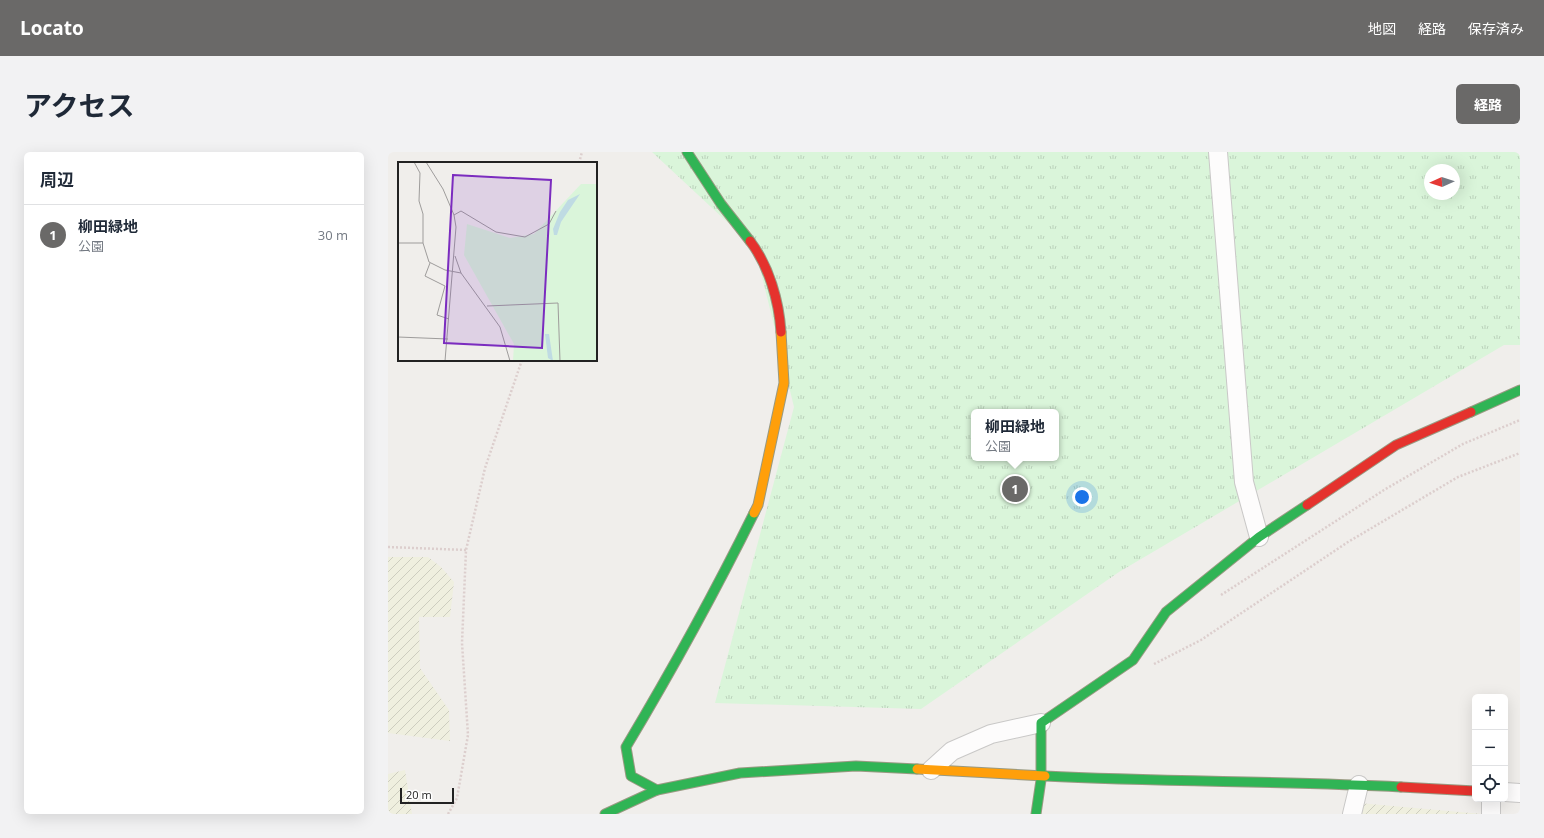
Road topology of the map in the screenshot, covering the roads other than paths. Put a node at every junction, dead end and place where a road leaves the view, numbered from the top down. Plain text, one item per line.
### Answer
1 (687, 152) edge
2 (1218, 152) edge
3 (1520, 390) edge
4 (1259, 537) junction
5 (1041, 724) junction
6 (931, 770) junction
7 (1043, 776) junction
8 (1359, 785) junction
9 (656, 790) junction
10 (1472, 791) edge
11 (1508, 792) edge
12 (1520, 793) edge
13 (1491, 802) edge
14 (605, 814) edge
15 (1036, 814) edge
16 (1352, 814) edge
17 (1491, 814) edge

1 - 9 street
2 - 4 street
3 - 4 street
4 - 5 street
5 - 6 street
5 - 7 street
6 - 7 street
6 - 9 street
7 - 8 street
7 - 15 street
8 - 10 street
8 - 16 street
9 - 14 street
11 - 12 street
13 - 17 street

